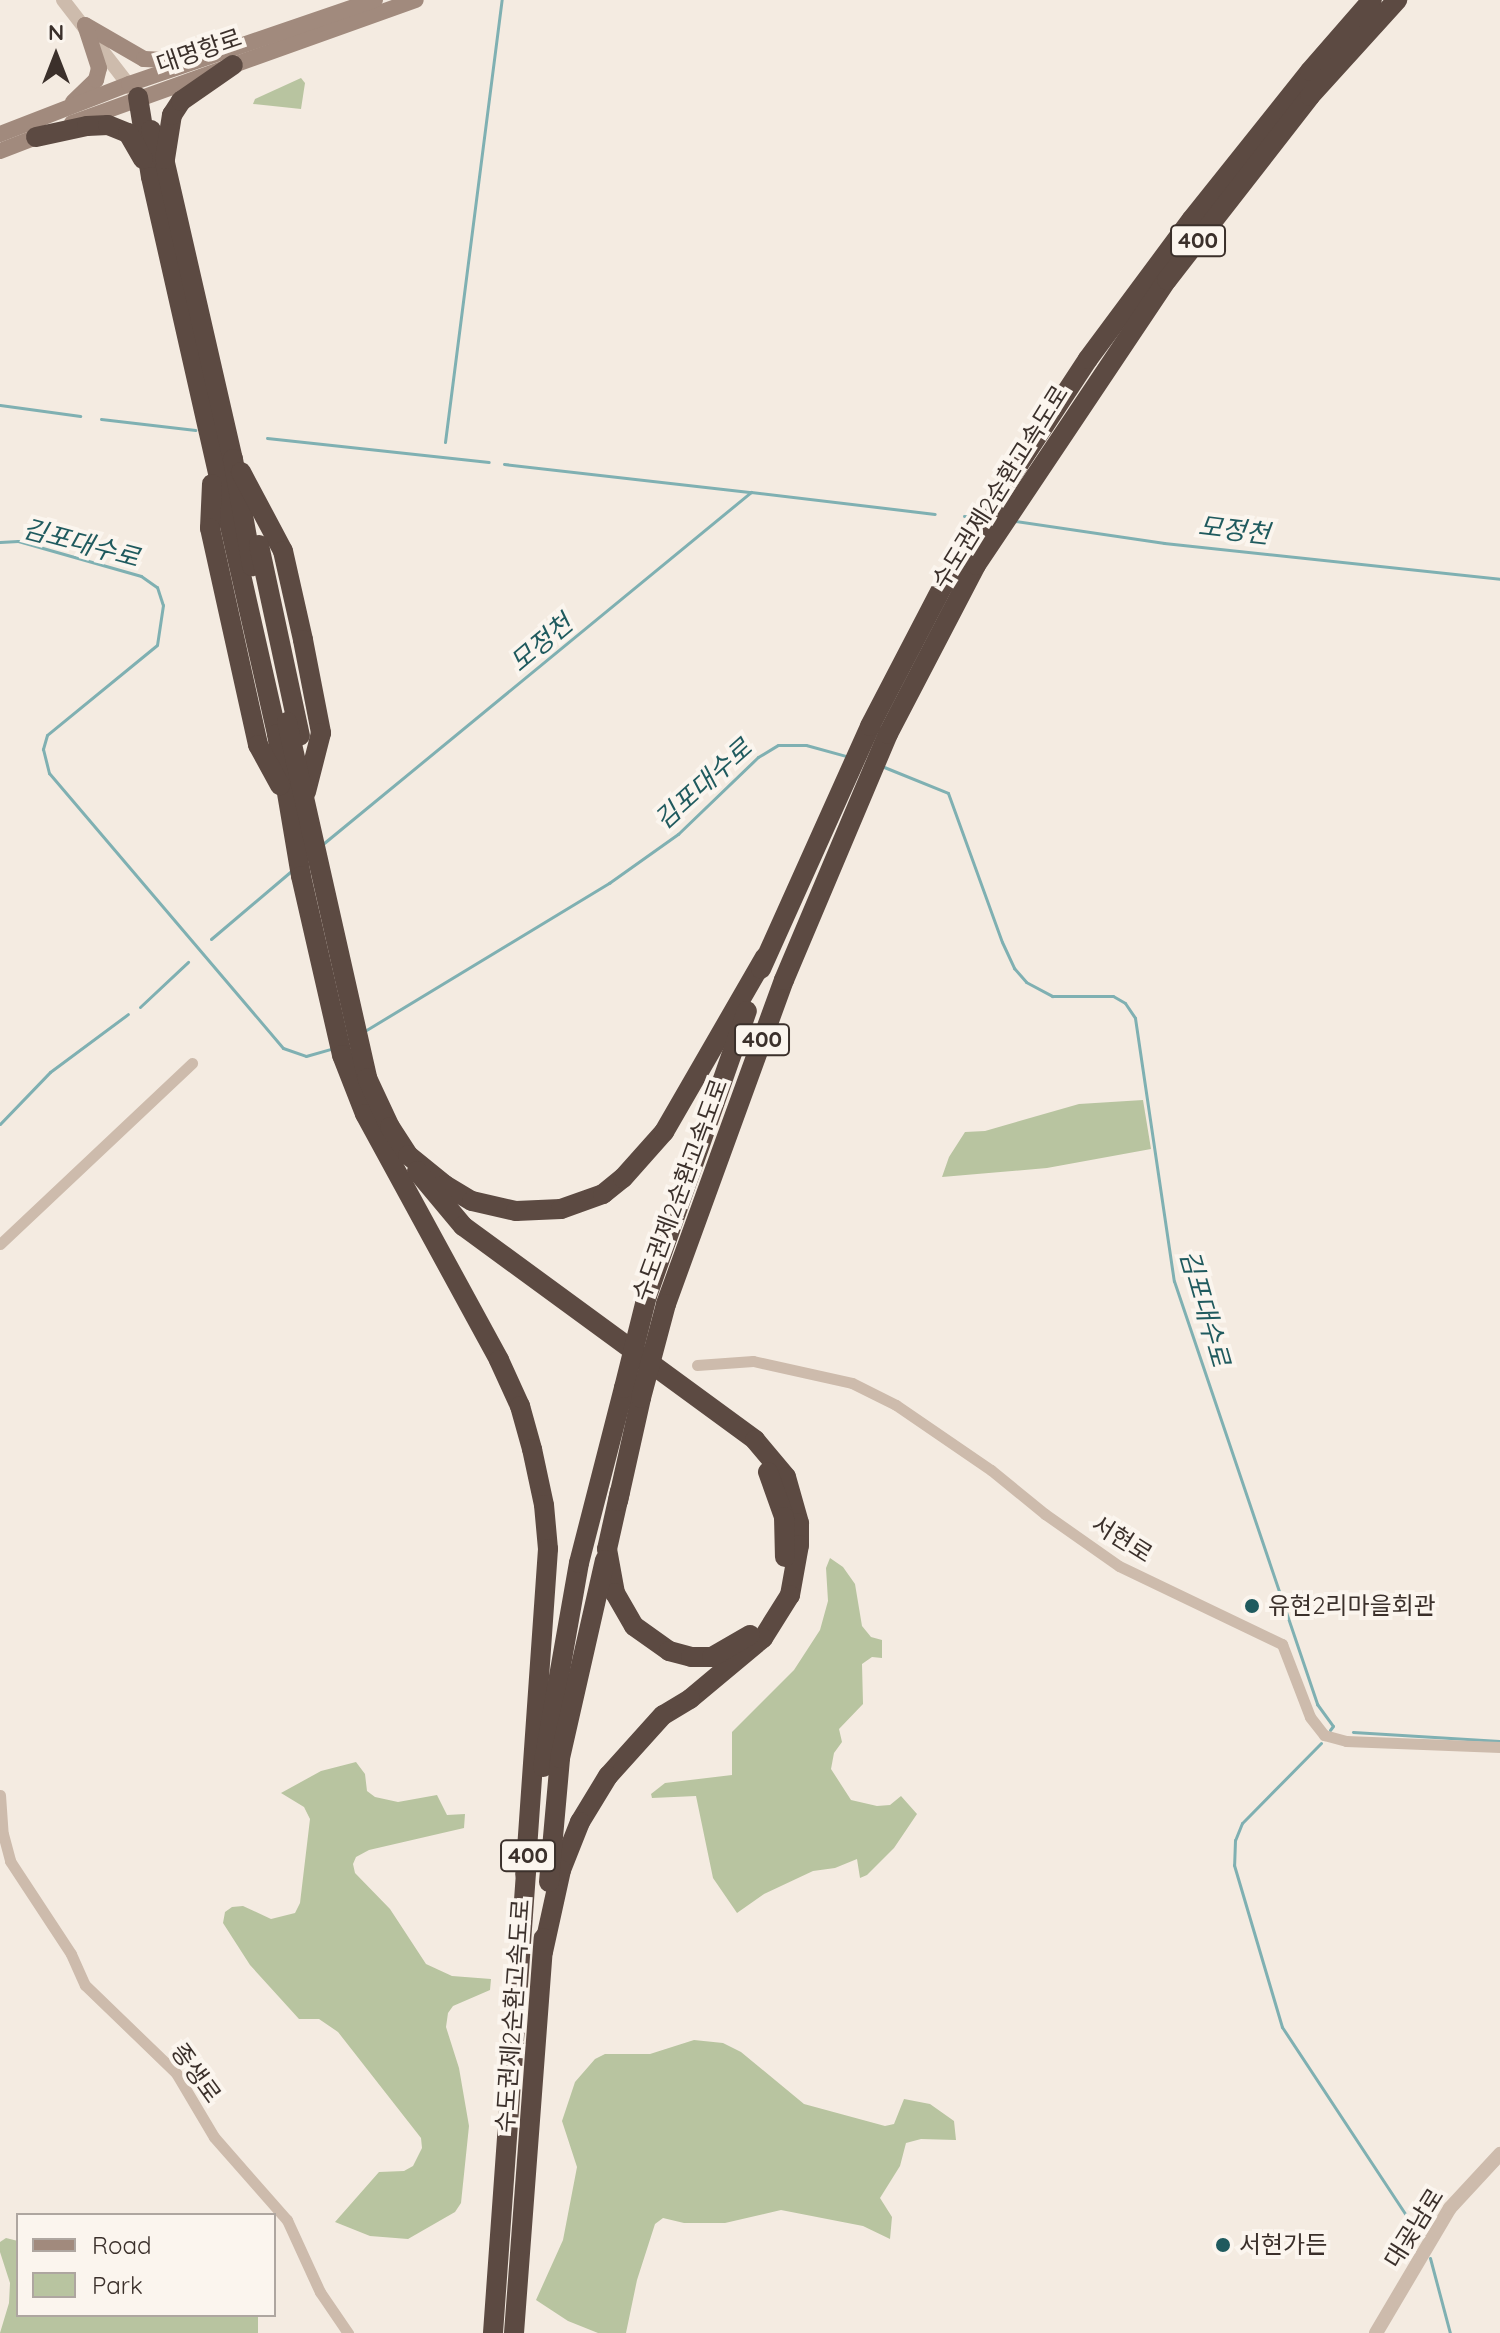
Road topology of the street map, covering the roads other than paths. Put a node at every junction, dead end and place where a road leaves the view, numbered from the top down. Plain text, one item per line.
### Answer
1 (63, 0) edge
2 (375, 0) edge
3 (416, 0) edge
4 (1372, 0) edge
5 (1397, 0) edge
6 (85, 25) junction
7 (231, 59) junction
8 (133, 90) junction
9 (67, 107) junction
10 (0, 134) edge
11 (36, 137) junction
12 (0, 151) edge
13 (158, 170) junction
14 (223, 459) junction
15 (1010, 496) junction
16 (858, 779) junction
17 (300, 800) junction
18 (765, 957) junction
19 (351, 1053) junction
20 (192, 1063) dead end
21 (386, 1154) junction
22 (408, 1155) junction
23 (0, 1244) edge
24 (657, 1300) junction
25 (697, 1365) dead end
26 (632, 1393) junction
27 (620, 1491) junction
28 (1500, 1747) edge
29 (0, 1795) edge
30 (525, 1874) junction
31 (543, 1952) junction
32 (1500, 2154) edge
33 (348, 2333) edge
34 (493, 2333) edge
35 (514, 2333) edge
36 (1376, 2333) edge

1 - 6 street
2 - 7 main road, 대명항로
3 - 7 main road, 대명항로
4 - 15 highway, 수도권제2순환고속도로 / 400
5 - 15 highway, 수도권제2순환고속도로 / 400
6 - 7 main road
6 - 8 street
6 - 9 main road
7 - 8 main road, 대명항로
7 - 13 highway
8 - 9 main road, 대명항로
8 - 11 main road, 대명항로
8 - 13 highway
9 - 10 main road, 대명항로
11 - 12 main road, 대명항로
11 - 13 highway
13 - 14 highway
14 - 17 highway
14 - 17 highway
14 - 17 highway
15 - 16 highway, 수도권제2순환고속도로 / 400
16 - 18 highway, 수도권제2순환고속도로 / 400
16 - 24 highway, 수도권제2순환고속도로 / 400
17 - 19 highway
17 - 19 highway
18 - 22 highway
18 - 24 highway, 수도권제2순환고속도로 / 400
19 - 21 highway
19 - 22 highway
20 - 23 street
21 - 27 highway
21 - 30 highway
22 - 31 highway
24 - 26 highway, 수도권제2순환고속도로 / 400, bridge
25 - 28 street, 서현로
26 - 27 highway, 수도권제2순환고속도로 / 400
26 - 30 highway, 수도권제2순환고속도로 / 400
27 - 31 highway, 수도권제2순환고속도로 / 400
29 - 33 street, 종생로
30 - 34 highway, 수도권제2순환고속도로 / 400
31 - 35 highway, 수도권제2순환고속도로 / 400
32 - 36 street, 대곶남로

